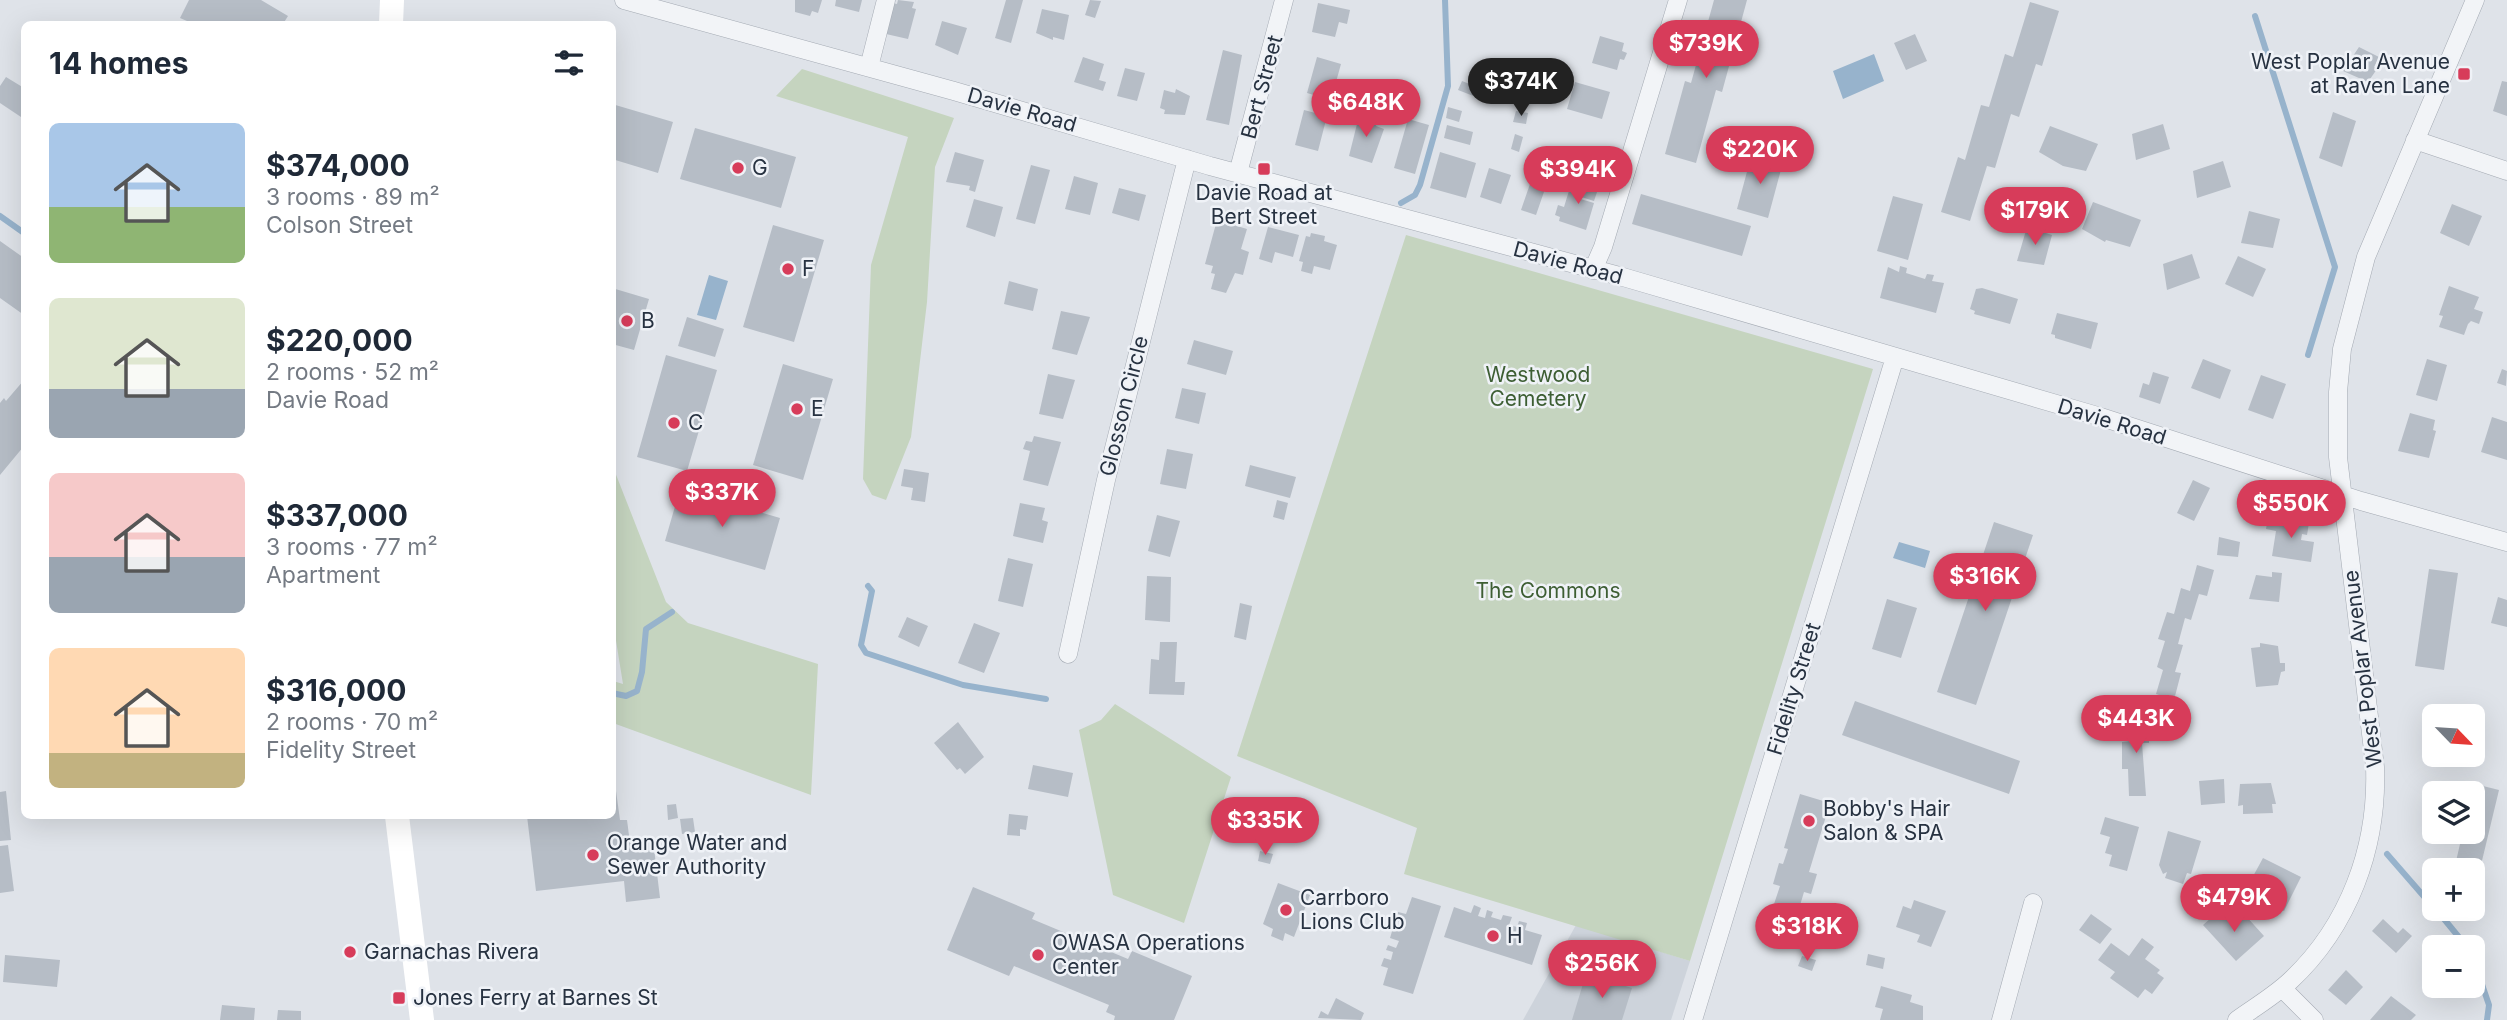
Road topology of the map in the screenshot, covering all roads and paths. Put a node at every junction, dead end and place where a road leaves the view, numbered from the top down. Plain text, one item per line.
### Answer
1 (391, 0) edge
2 (624, 0) edge
3 (886, 0) edge
4 (1284, 0) edge
5 (1678, 0) edge
6 (2475, 0) edge
7 (391, 21) edge
8 (869, 67) junction
9 (2415, 140) junction
10 (1187, 159) junction
11 (2507, 171) edge
12 (1238, 173) junction
13 (1593, 270) junction
14 (1895, 357) junction
15 (2342, 494) junction
16 (2507, 542) edge
17 (1068, 654) dead end
18 (397, 819) edge
19 (2033, 903) dead end
20 (2282, 988) junction
21 (422, 1020) edge
22 (1693, 1020) edge
23 (2001, 1020) edge
24 (2238, 1020) edge
25 (2314, 1020) edge

1 - 7 main road
2 - 8 street, Davie Road
3 - 8 street
4 - 12 street, Bert Street
5 - 13 street
6 - 9 street, West Poplar Avenue
8 - 10 street, Davie Road
9 - 11 street
9 - 15 street, West Poplar Avenue
10 - 12 street, Davie Road
10 - 17 street, Glosson Circle
12 - 13 street, Davie Road
13 - 14 street, Davie Road
14 - 15 street, Davie Road
14 - 22 street, Fidelity Street
15 - 16 street, Davie Road
15 - 20 street, West Poplar Avenue
18 - 21 main road
19 - 23 street
20 - 24 street, West Poplar Avenue
20 - 25 street

